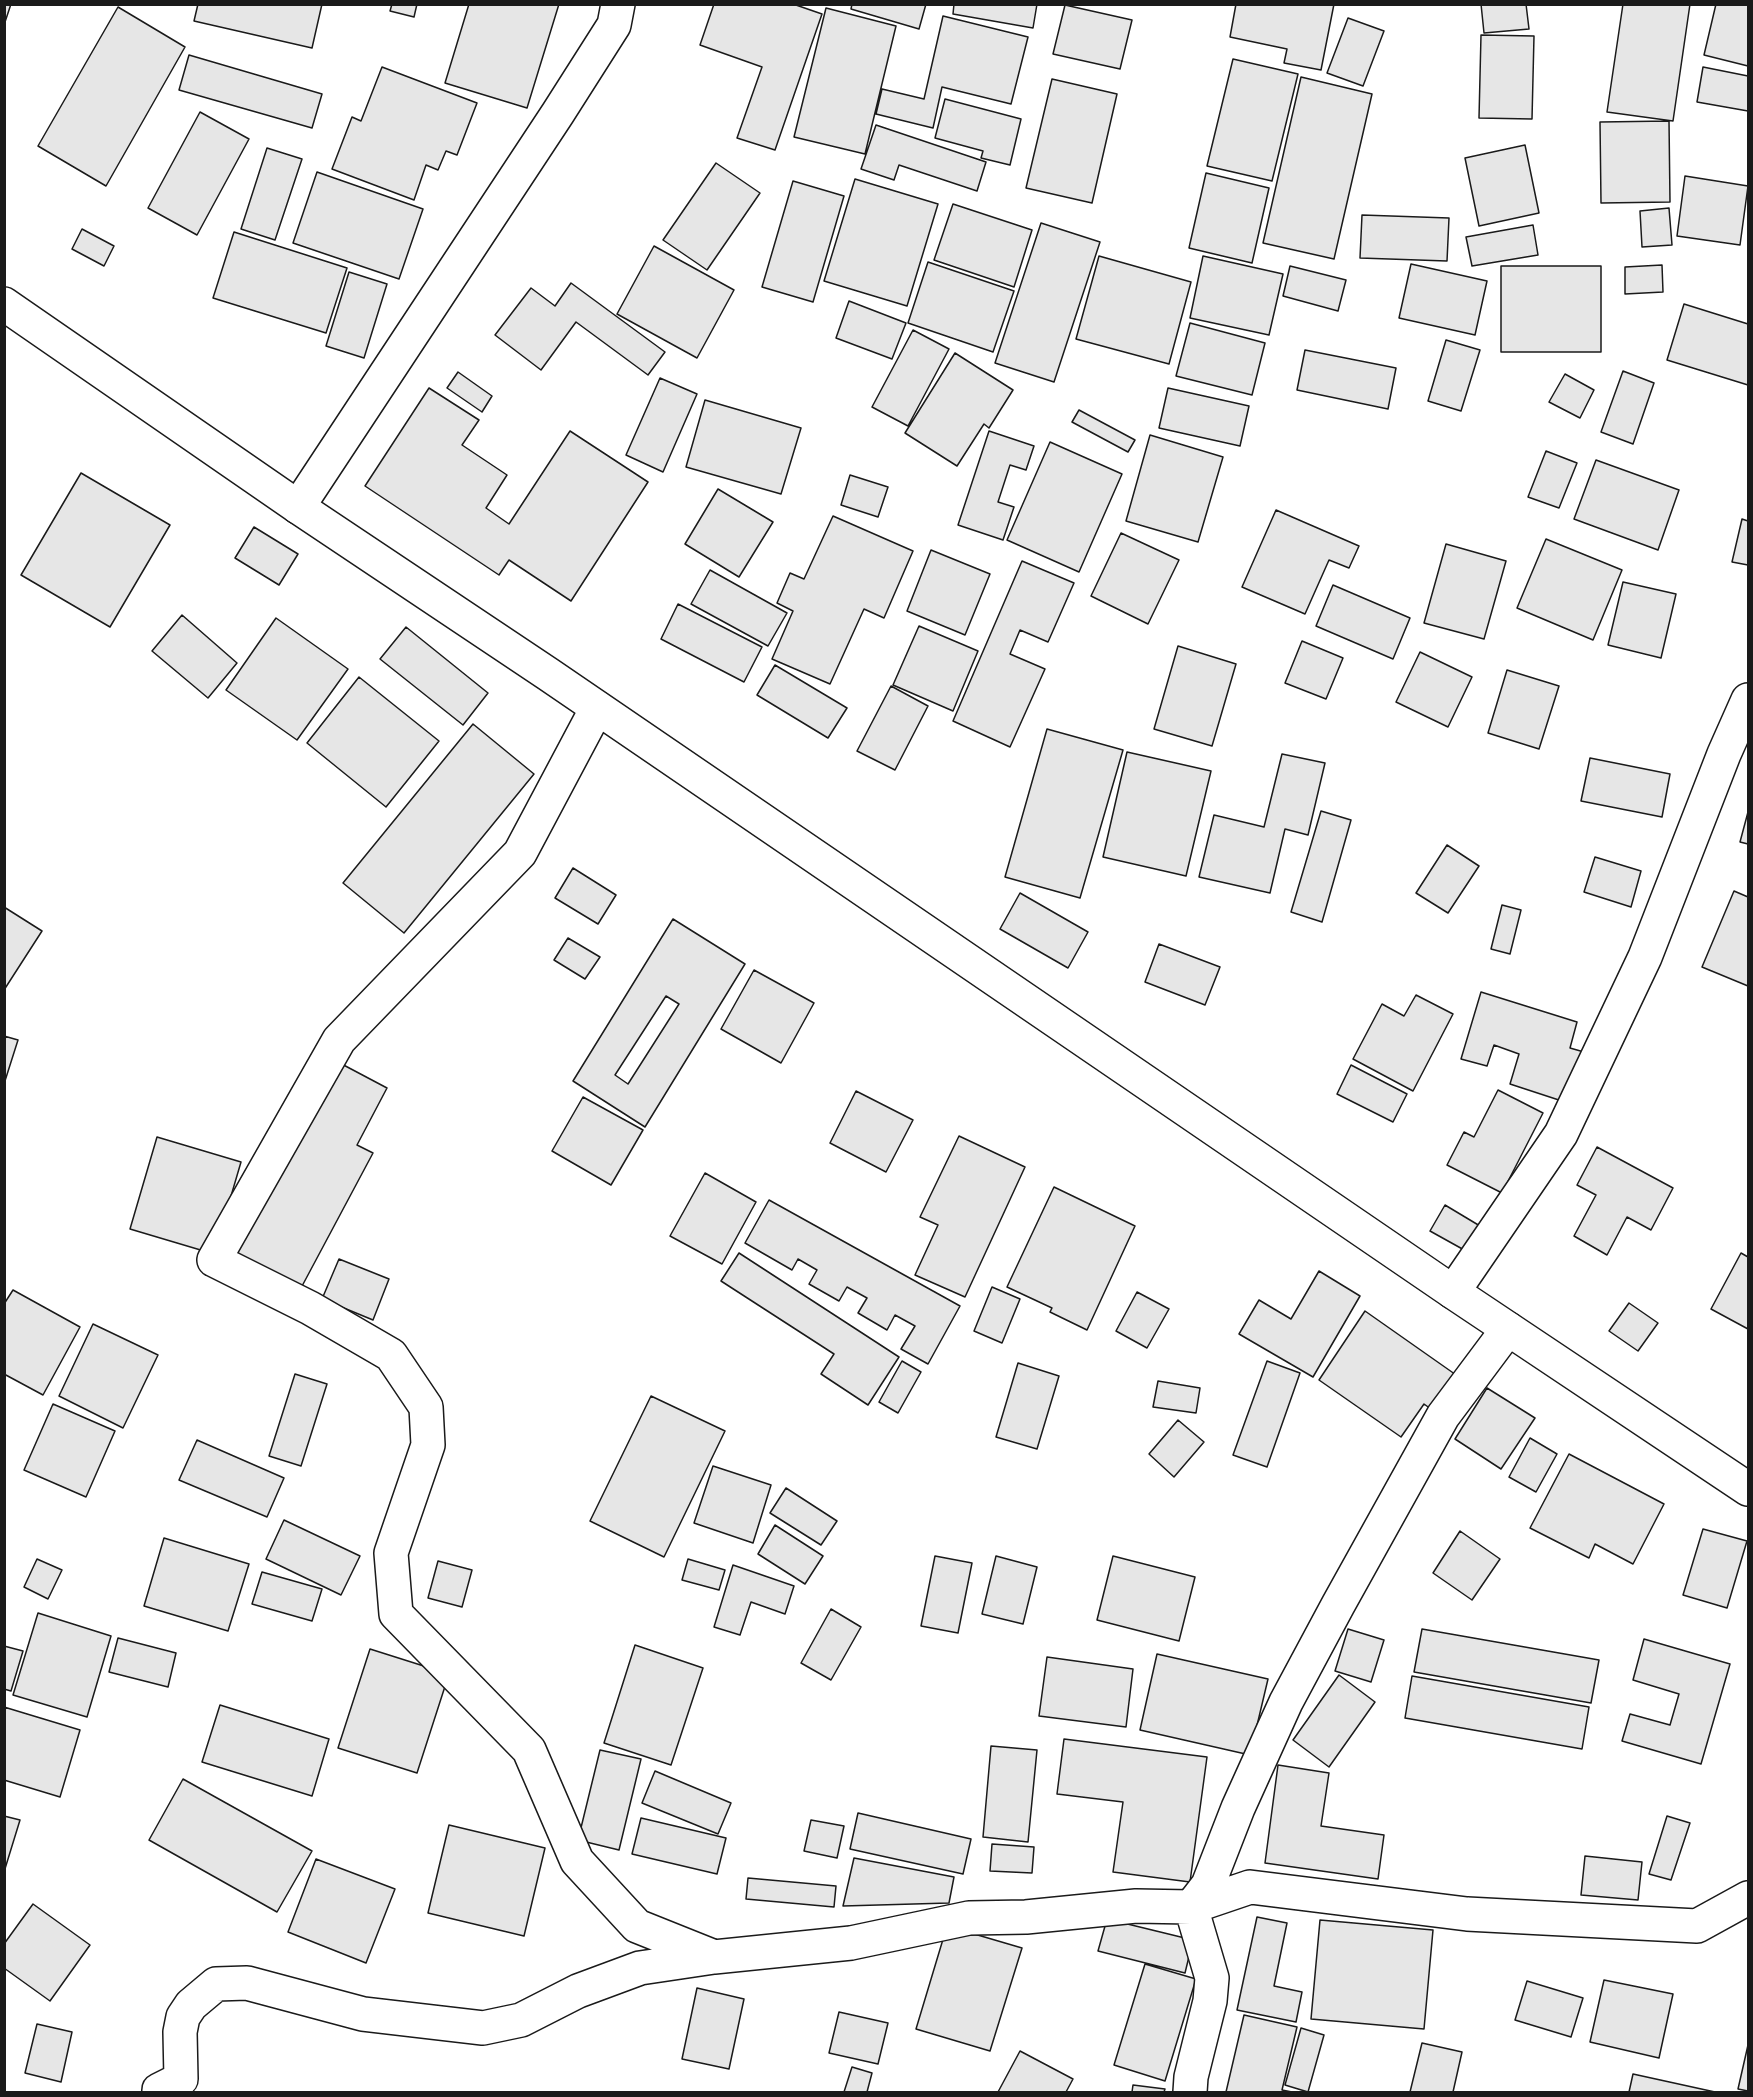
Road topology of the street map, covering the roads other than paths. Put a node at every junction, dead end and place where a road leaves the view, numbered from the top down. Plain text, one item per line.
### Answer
1 (618, 4) edge
2 (4, 304) edge
3 (298, 507) junction
4 (1749, 700) edge
5 (597, 708) junction
6 (1453, 1292) junction
7 (1508, 1329) junction
8 (1749, 1489) edge
9 (1749, 1898) edge
10 (1191, 1907) junction
11 (714, 1957) junction
12 (159, 2092) edge
13 (1190, 2092) edge

1 - 3 street
2 - 3 street
3 - 5 street
4 - 6 street
5 - 6 street
5 - 11 street
6 - 7 street
7 - 8 street
7 - 10 street
9 - 10 street
10 - 11 street
10 - 13 street
11 - 12 street

